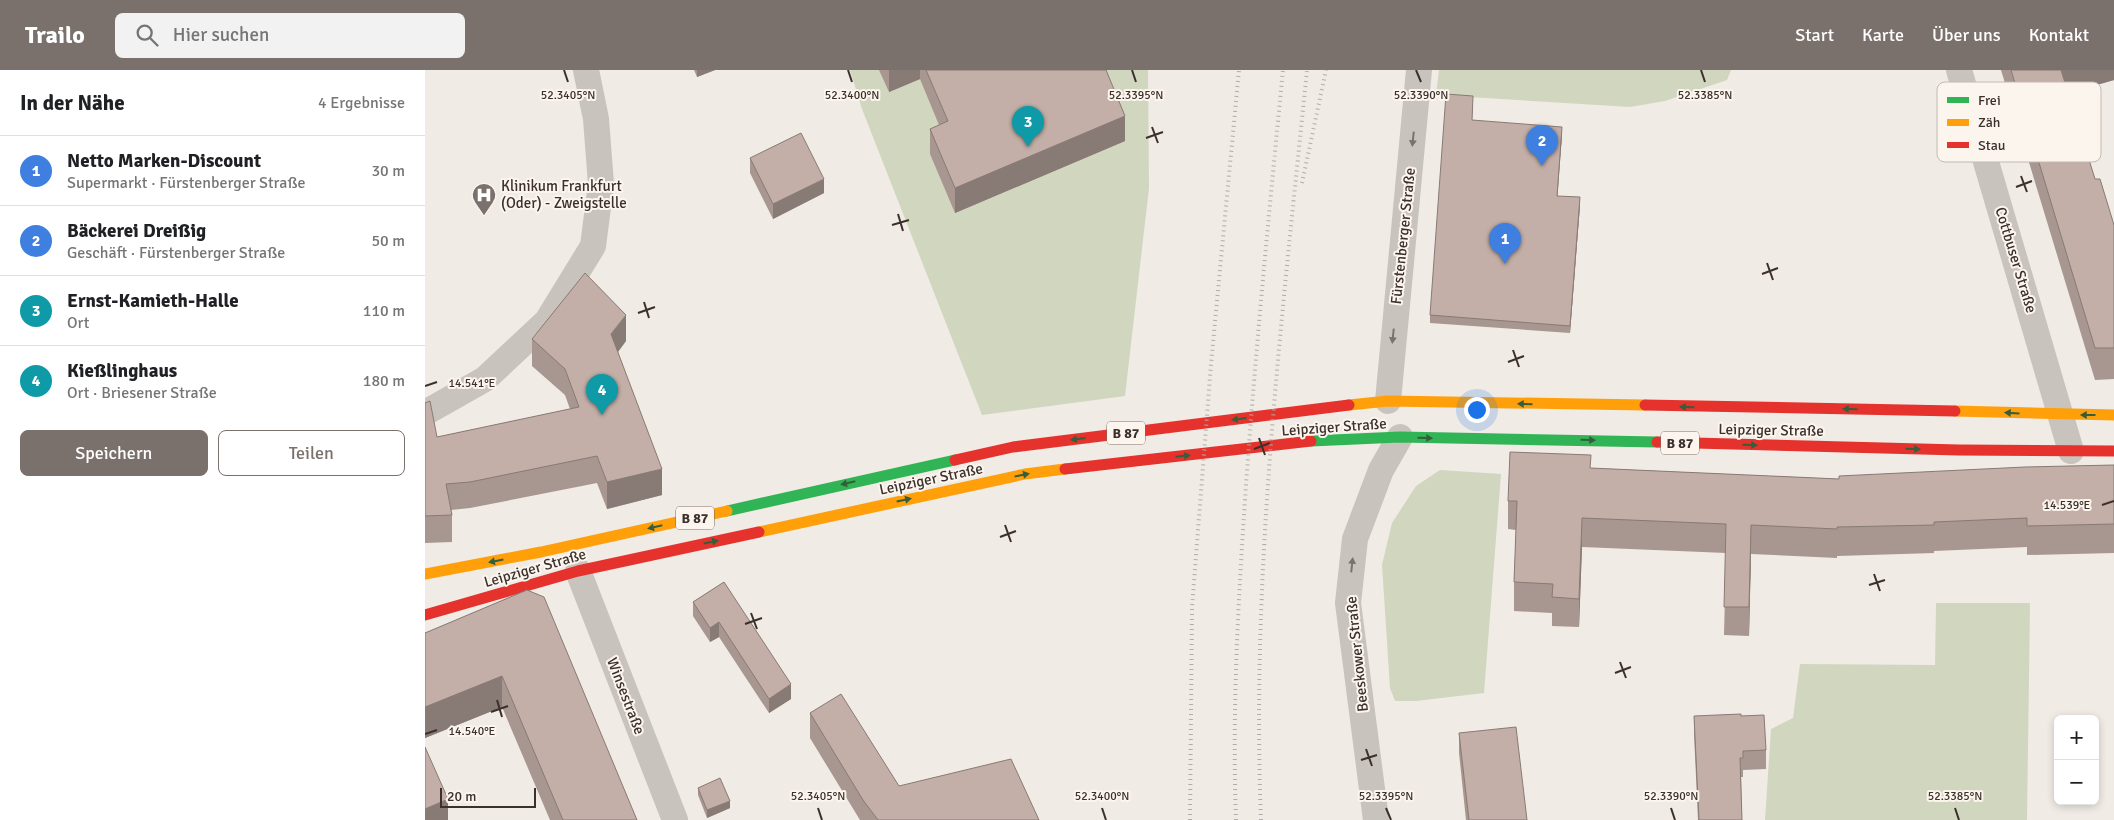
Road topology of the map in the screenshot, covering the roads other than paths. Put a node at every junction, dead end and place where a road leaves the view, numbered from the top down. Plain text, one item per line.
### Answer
1 (586, 70) edge
2 (1419, 70) edge
3 (1959, 70) edge
4 (1963, 82) edge
5 (1986, 162) edge
6 (1388, 401) junction
7 (425, 413) edge
8 (2061, 415) junction
9 (2114, 415) edge
10 (1400, 437) junction
11 (2071, 451) junction
12 (2114, 451) edge
13 (578, 571) junction
14 (425, 574) edge
15 (425, 615) edge
16 (675, 820) edge
17 (1376, 820) edge

1 - 7 street
2 -> 6 street, Fürstenberger Straße
3 - 4 street, Cottbuser Straße
5 - 8 street, Cottbuser Straße
8 -> 6 main road, Leipziger Straße / B 87
6 -> 14 main road, Leipziger Straße / B 87
9 -> 8 main road, Leipziger Straße / B 87
8 - 11 street, Cottbuser Straße
10 -> 11 main road, Leipziger Straße / B 87
13 -> 10 main road, Leipziger Straße / B 87
17 -> 10 street, Beeskower Straße
11 - 12 main road, Leipziger Straße / B 87
13 - 15 main road, Leipziger Straße / B 87
13 - 16 street, Winsestraße

